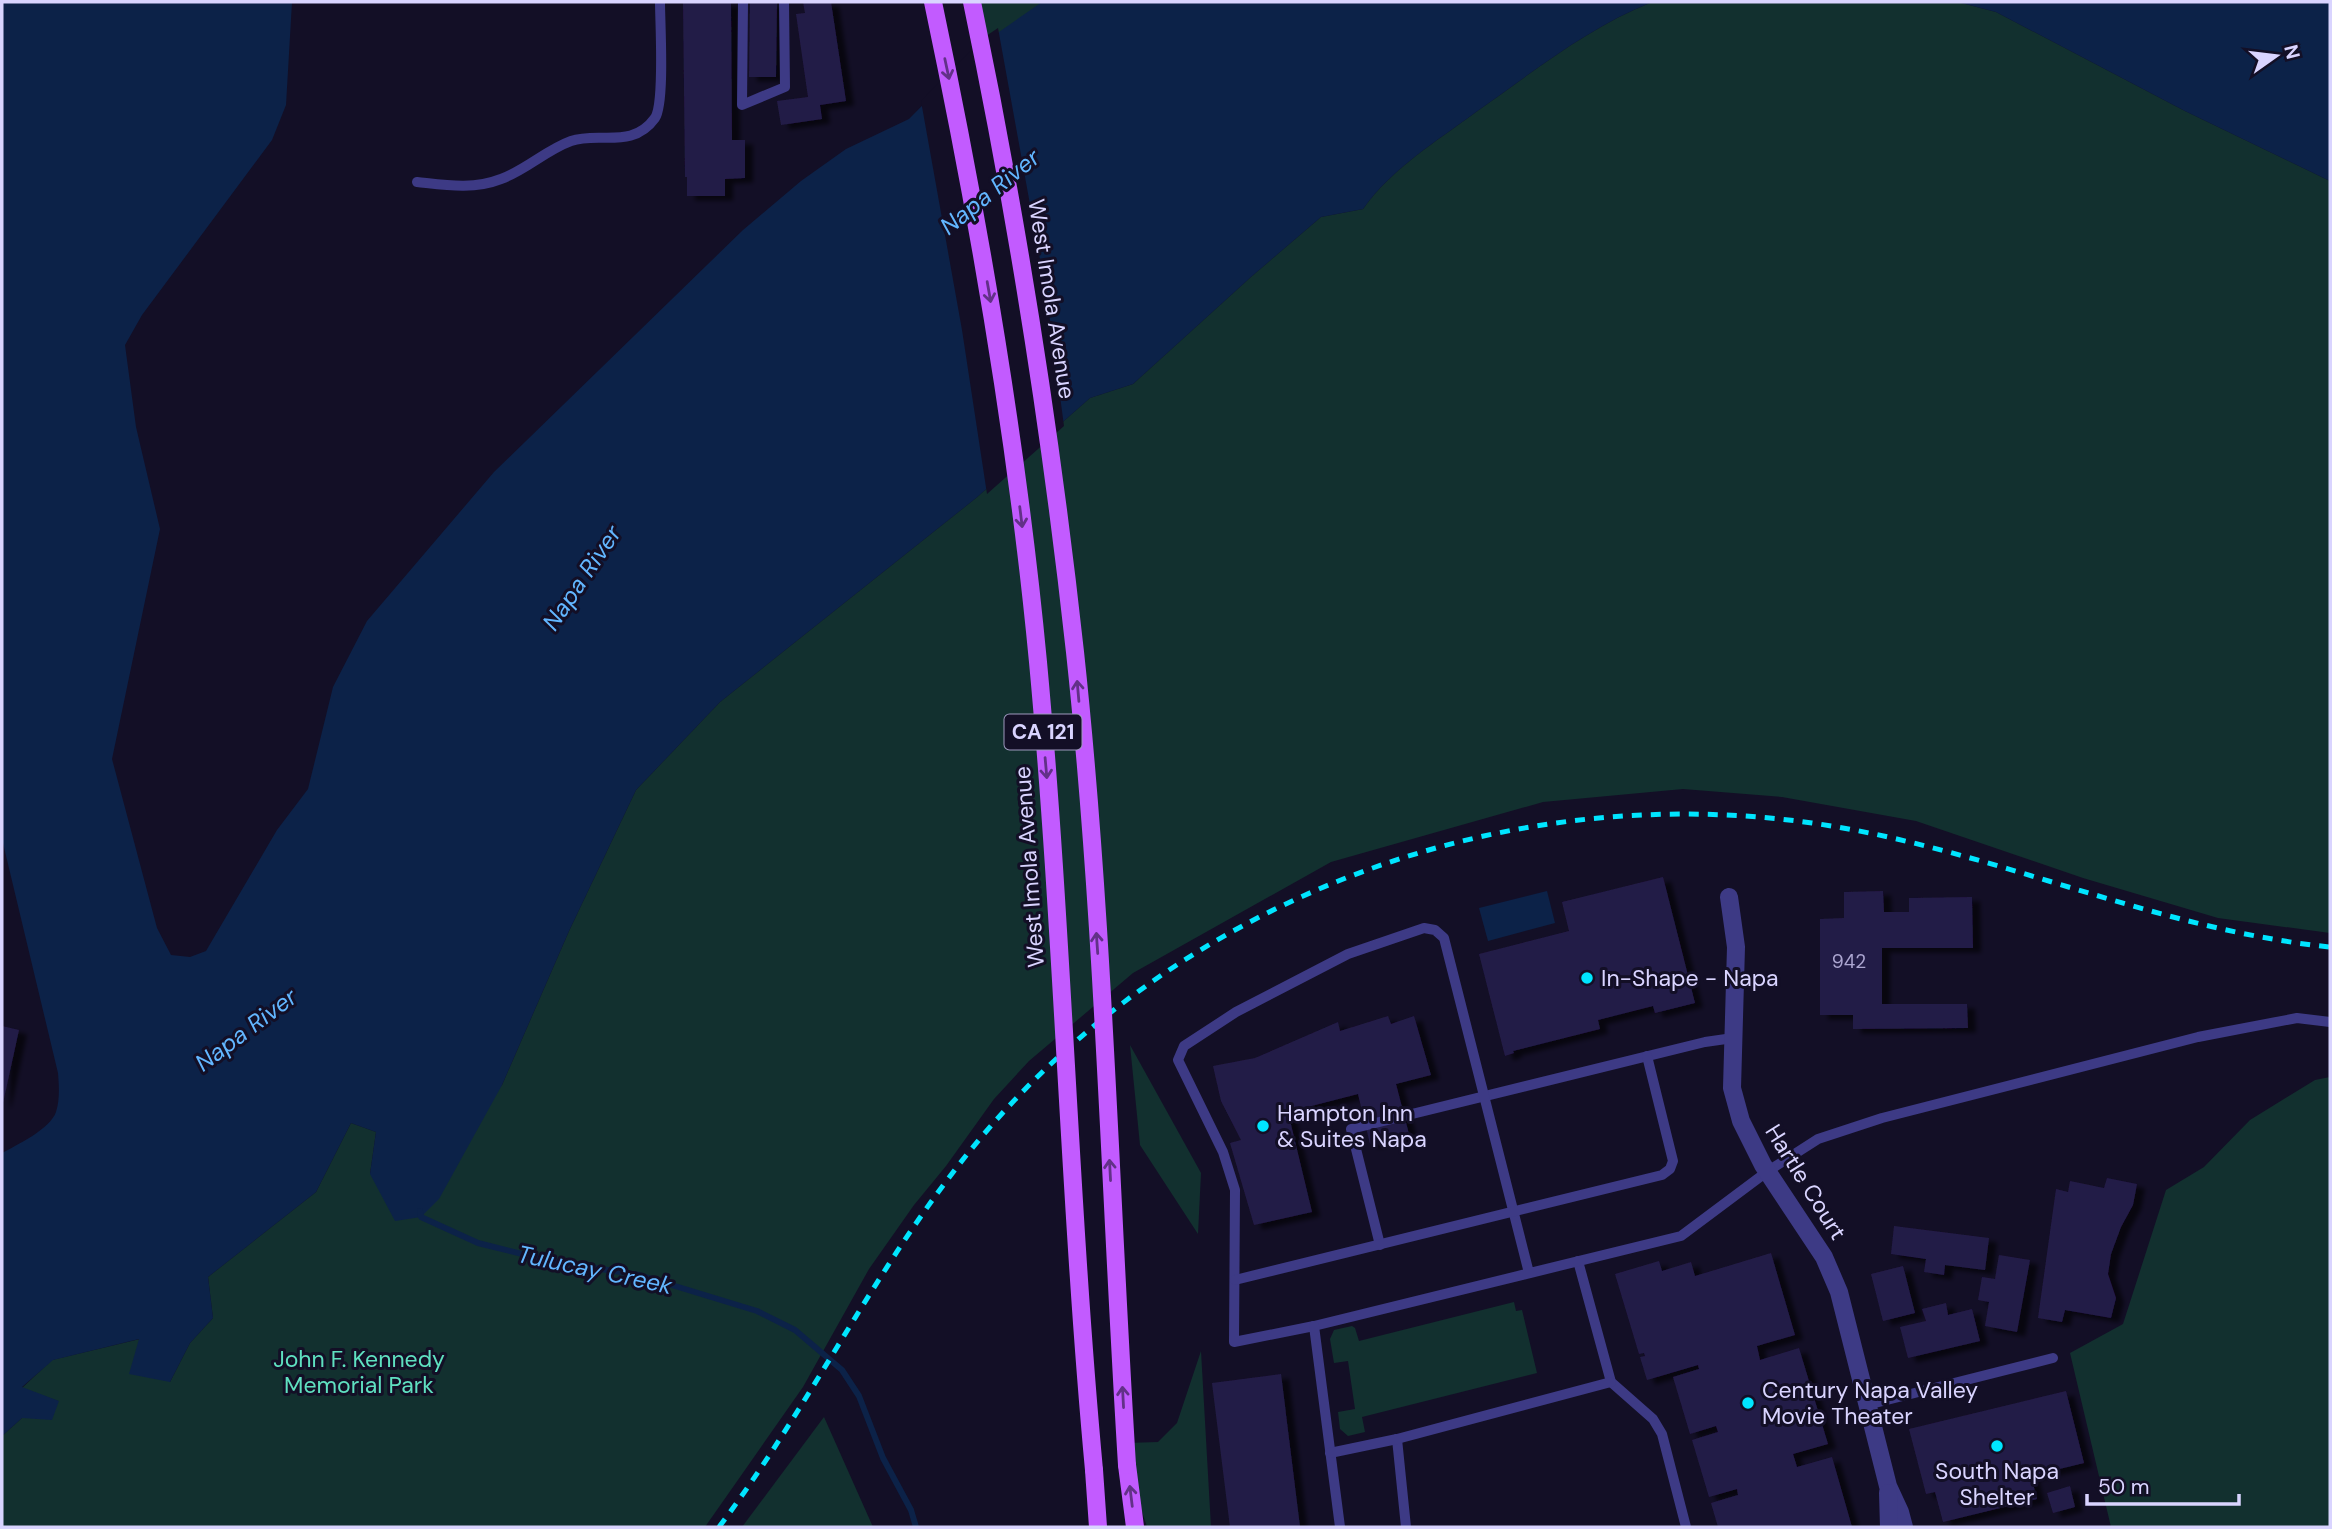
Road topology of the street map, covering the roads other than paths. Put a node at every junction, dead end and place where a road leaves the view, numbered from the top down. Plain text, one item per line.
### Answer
1 (660, 2) edge
2 (743, 2) edge
3 (784, 2) edge
4 (933, 2) edge
5 (972, 2) edge
6 (417, 182) dead end
7 (1729, 897) dead end
8 (2330, 1021) edge
9 (1733, 1038) junction
10 (1647, 1056) junction
11 (1484, 1097) junction
12 (1768, 1171) junction
13 (1512, 1212) junction
14 (1380, 1245) junction
15 (1578, 1261) junction
16 (1529, 1273) junction
17 (1235, 1280) junction
18 (1314, 1326) junction
19 (2053, 1358) dead end
20 (1611, 1382) junction
21 (1867, 1405) junction
22 (1397, 1439) junction
23 (1330, 1453) junction
24 (1888, 1486) junction
25 (1098, 1527) edge
26 (1135, 1527) edge
27 (1340, 1527) edge
28 (1406, 1527) edge
29 (1686, 1527) edge
30 (1889, 1527) edge
31 (1904, 1527) edge

1 - 6 lane
2 - 3 lane
4 -> 25 main road, West Imola Avenue / CA 121, bridge
26 -> 5 main road, West Imola Avenue / CA 121, bridge
7 - 9 street, Hartle Court
8 - 12 lane
9 - 10 lane
9 - 12 street, Hartle Court
10 - 11 lane
10 - 13 lane
11 - 13 lane
11 - 14 lane
11 - 17 lane
12 - 15 lane
12 - 21 street, Hartle Court
13 - 14 lane
13 - 16 lane
14 - 17 lane
15 - 16 lane
15 - 20 lane
16 - 18 lane
17 - 18 lane
18 - 23 lane
19 - 21 lane
20 - 22 lane
20 - 29 lane
21 - 24 street, Hartle Court
22 - 23 lane
22 - 28 lane
23 - 27 lane
24 - 30 street, Hartle Court
24 - 31 street, Hartle Court

